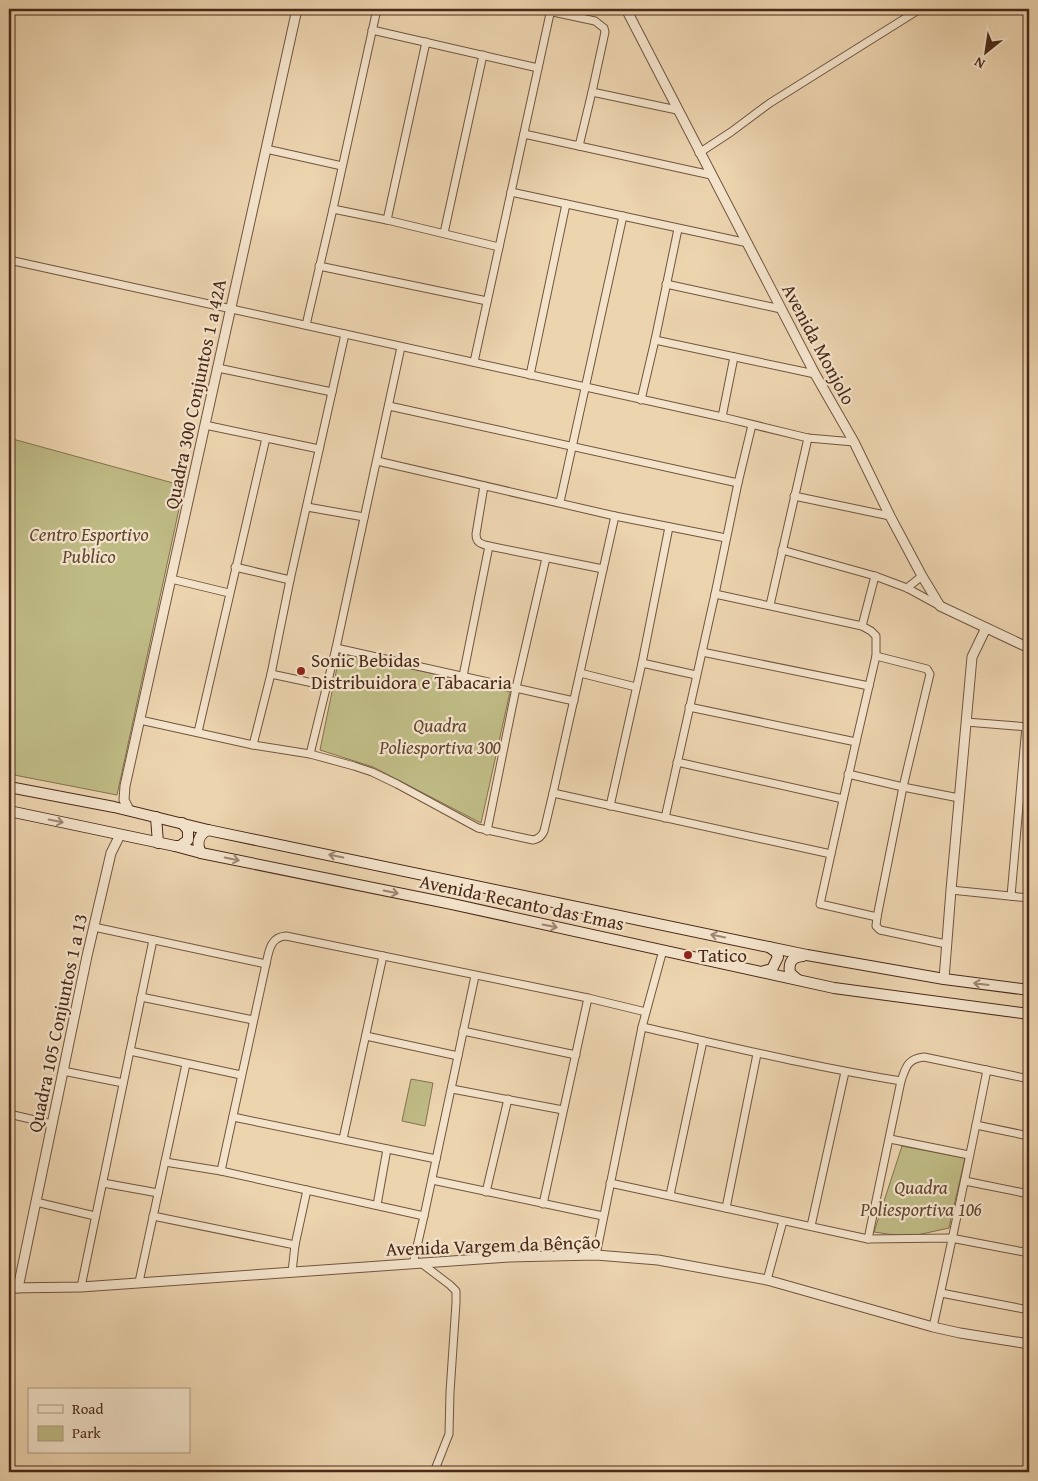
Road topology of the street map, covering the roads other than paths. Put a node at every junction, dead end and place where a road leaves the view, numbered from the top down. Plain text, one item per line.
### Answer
1 (297, 9) edge
2 (377, 9) edge
3 (539, 9) edge
4 (626, 9) edge
5 (920, 9) edge
6 (551, 10) edge
7 (372, 30) junction
8 (426, 42) junction
9 (482, 55) junction
10 (538, 68) junction
11 (592, 92) junction
12 (677, 110) junction
13 (524, 134) junction
14 (579, 146) junction
15 (266, 149) junction
16 (699, 153) junction
17 (342, 166) junction
18 (711, 175) junction
19 (511, 192) junction
20 (566, 204) junction
21 (333, 209) junction
22 (623, 216) junction
23 (388, 220) junction
24 (678, 229) junction
25 (444, 233) junction
26 (748, 243) junction
27 (499, 247) junction
28 (9, 260) edge
29 (319, 266) junction
30 (666, 284) junction
31 (487, 302) junction
32 (781, 308) junction
33 (230, 309) junction
34 (306, 325) junction
35 (345, 334) junction
36 (655, 340) junction
37 (401, 347) junction
38 (734, 357) junction
39 (474, 362) junction
40 (218, 368) junction
41 (815, 374) junction
42 (530, 375) junction
43 (585, 387) junction
44 (332, 392) junction
45 (640, 400) junction
46 (389, 406) junction
47 (722, 417) junction
48 (205, 425) junction
49 (752, 425) junction
50 (266, 438) junction
51 (808, 438) junction
52 (854, 442) junction
53 (572, 446) junction
54 (319, 449) junction
55 (377, 460) junction
56 (738, 483) junction
57 (484, 486) junction
58 (794, 496) junction
59 (560, 502) junction
60 (307, 506) junction
61 (615, 516) junction
62 (890, 516) junction
63 (364, 517) junction
64 (669, 527) junction
65 (726, 538) junction
66 (489, 546) junction
67 (782, 550) junction
68 (546, 558) junction
69 (235, 567) junction
70 (603, 569) junction
71 (876, 576) junction
72 (922, 576) junction
73 (171, 580) junction
74 (290, 580) junction
75 (907, 588) junction
76 (229, 593) junction
77 (715, 594) junction
78 (770, 606) junction
79 (940, 606) junction
80 (862, 626) junction
81 (986, 628) junction
82 (336, 648) junction
83 (1029, 648) edge
84 (702, 652) junction
85 (876, 656) junction
86 (642, 663) junction
87 (580, 673) junction
88 (271, 674) junction
89 (696, 674) junction
90 (463, 676) junction
91 (327, 686) junction
92 (869, 686) junction
93 (636, 687) junction
94 (516, 688) junction
95 (574, 701) junction
96 (690, 707) junction
97 (140, 720) junction
98 (966, 722) junction
99 (1028, 726) edge
100 (198, 732) junction
101 (856, 742) junction
102 (253, 745) junction
103 (310, 754) junction
104 (677, 762) junction
105 (848, 774) junction
106 (9, 786) edge
107 (125, 786) junction
108 (903, 787) junction
109 (553, 793) junction
110 (959, 798) junction
111 (843, 799) junction
112 (610, 806) junction
113 (114, 807) junction
114 (129, 810) junction
115 (9, 811) edge
116 (156, 816) junction
117 (665, 818) junction
118 (182, 822) junction
119 (208, 830) junction
120 (487, 830) junction
121 (115, 834) junction
122 (158, 842) junction
123 (175, 846) junction
124 (202, 853) junction
125 (831, 854) junction
126 (951, 890) junction
127 (1011, 896) junction
128 (1029, 898) edge
129 (877, 917) junction
130 (94, 928) junction
131 (153, 940) junction
132 (946, 944) junction
133 (768, 947) junction
134 (663, 950) junction
135 (807, 955) junction
136 (383, 956) junction
137 (266, 964) junction
138 (764, 971) junction
139 (475, 976) junction
140 (797, 979) junction
141 (944, 979) junction
142 (1029, 990) edge
143 (142, 997) junction
144 (588, 998) junction
145 (646, 1012) junction
146 (1029, 1014) edge
147 (253, 1020) junction
148 (642, 1027) junction
149 (463, 1031) junction
150 (366, 1036) junction
151 (703, 1041) junction
152 (130, 1051) junction
153 (757, 1054) junction
154 (576, 1055) junction
155 (458, 1056) junction
156 (186, 1064) junction
157 (63, 1070) junction
158 (987, 1070) junction
159 (845, 1072) junction
160 (241, 1075) junction
161 (1029, 1079) edge
162 (901, 1082) junction
163 (123, 1083) junction
164 (452, 1089) junction
165 (508, 1099) junction
166 (563, 1110) junction
167 (9, 1114) edge
168 (233, 1117) junction
169 (52, 1124) junction
170 (976, 1125) junction
171 (1029, 1136) edge
172 (343, 1139) junction
173 (890, 1139) junction
174 (387, 1148) junction
175 (969, 1155) junction
176 (436, 1159) junction
177 (165, 1162) junction
178 (221, 1171) junction
179 (432, 1180) junction
180 (965, 1181) junction
181 (610, 1182) junction
182 (103, 1183) junction
183 (307, 1190) junction
184 (486, 1192) junction
185 (158, 1194) junction
186 (1029, 1194) edge
187 (670, 1195) junction
188 (36, 1202) junction
189 (543, 1204) junction
190 (377, 1205) junction
191 (726, 1208) junction
192 (96, 1216) junction
193 (153, 1216) junction
194 (424, 1216) junction
195 (603, 1216) junction
196 (782, 1221) junction
197 (811, 1226) junction
198 (951, 1238) junction
199 (868, 1239) junction
200 (295, 1245) junction
201 (1029, 1253) edge
202 (596, 1255) junction
203 (417, 1264) junction
204 (292, 1272) junction
205 (767, 1280) junction
206 (139, 1282) junction
207 (81, 1287) junction
208 (14, 1288) edge
209 (941, 1293) junction
210 (1029, 1310) edge
211 (933, 1327) junction
212 (1029, 1344) edge
213 (434, 1472) edge

1 - 15 street, Quadra 300 Conjuntos 1 a 42A
2 - 7 street
3 - 6 street
4 - 12 street, Avenida Monjolo
5 - 16 street
6 - 10 street
6 - 11 street
7 - 8 street
7 - 17 street
8 - 9 street
8 - 23 street
9 - 10 street
9 - 25 street
10 - 13 street
11 - 12 street
11 - 14 street
12 - 16 street, Avenida Monjolo
13 - 14 street
13 - 19 street
14 - 18 street
15 - 17 street
15 - 33 street, Quadra 300 Conjuntos 1 a 42A
16 - 18 street, Avenida Monjolo
17 - 21 street
18 - 26 street, Avenida Monjolo
19 - 20 street
19 - 27 street
20 - 22 street
20 - 42 street
21 - 23 street
21 - 29 street
22 - 24 street
22 - 43 street
23 - 25 street
24 - 26 street
24 - 30 street
25 - 27 street
26 - 32 street, Avenida Monjolo
27 - 31 street
28 - 33 street
29 - 31 street
29 - 34 street
30 - 32 street
30 - 36 street
31 - 39 street
32 - 41 street, Avenida Monjolo
33 - 34 street
33 - 40 street, Quadra 300 Conjuntos 1 a 42A
34 - 35 street
35 - 37 street
35 - 44 street
36 - 38 street
36 - 45 street
37 - 39 street
37 - 46 street
38 - 41 street
38 - 47 street
39 - 42 street
40 - 44 street
40 - 48 street, Quadra 300 Conjuntos 1 a 42A
41 - 52 street, Avenida Monjolo
42 - 43 street
43 - 45 street
43 - 53 street
44 - 54 street
45 - 47 street
46 - 53 street
46 - 55 street
47 - 49 street
48 - 50 street
48 - 73 street, Quadra 300 Conjuntos 1 a 42A
49 - 51 street
49 - 56 street
50 - 54 street
50 - 69 street
51 - 52 street
51 - 58 street
52 - 62 street, Avenida Monjolo
53 - 56 street
53 - 59 street
54 - 60 street
55 - 57 street
55 - 63 street
56 - 65 street
57 - 59 street
57 - 66 street
58 - 62 street
58 - 67 street
59 - 61 street
60 - 63 street
60 - 74 street
61 - 64 street
61 - 70 street
62 - 72 street, Avenida Monjolo
63 - 82 street
64 - 65 street
64 - 86 street
65 - 77 street
66 - 68 street
66 - 90 street
67 - 71 street
67 - 78 street
68 - 70 street
68 - 94 street
69 - 74 street
69 - 76 street
70 - 87 street
71 - 75 street
71 - 80 street
72 - 75 street
72 - 79 street, Avenida Monjolo
73 - 76 street
73 - 97 street, Quadra 300 Conjuntos 1 a 42A
74 - 88 street
75 - 79 street
76 - 100 street
77 - 78 street
77 - 84 street
78 - 80 street
79 - 81 street
80 - 85 street
81 - 83 street
81 - 98 street
82 - 90 street
82 - 91 street
84 - 89 street
84 - 92 street
85 - 92 street
85 - 108 street
86 - 89 street
86 - 93 street
87 - 93 street
87 - 95 street
88 - 91 street
88 - 102 street
89 - 96 street
90 - 94 street
91 - 103 street
92 - 101 street
93 - 112 street
94 - 95 street
94 - 120 street
95 - 109 street
96 - 101 street
96 - 104 street
97 - 100 street
97 - 107 street, Quadra 300 Conjuntos 1 a 42A
98 - 99 street
98 - 110 street
99 - 127 street
100 - 102 street
101 - 105 street
102 - 103 street
103 - 120 street
104 - 111 street
104 - 117 street
105 - 108 street
105 - 111 street
106 - 113 main road, Avenida Recanto das Emas
107 - 113 street, Quadra 300 Conjuntos 1 a 42A
107 - 114 street, Quadra 300 Conjuntos 1 a 42A
108 - 110 street
108 - 129 street
109 - 112 street
109 - 120 street
110 - 126 street
111 - 125 street
112 - 117 street
113 - 114 main road, Avenida Recanto das Emas
114 - 116 main road, Avenida Recanto das Emas
115 -> 121 main road, Avenida Recanto das Emas
116 - 118 main road, Avenida Recanto das Emas
116 - 122 main road
117 - 125 street
118 - 119 main road, Avenida Recanto das Emas
118 - 123 main road
119 - 124 main road
133 -> 119 main road, Avenida Recanto das Emas
121 - 122 main road, Avenida Recanto das Emas
121 - 130 street, Quadra 105 Conjuntos 1 a 13
122 - 123 main road, Avenida Recanto das Emas
123 - 124 main road, Avenida Recanto das Emas
124 -> 134 main road, Avenida Recanto das Emas
125 - 129 street
126 - 127 street
126 - 132 street
127 - 128 street
129 - 132 street
130 - 131 street
130 - 157 street, Quadra 105 Conjuntos 1 a 13
131 - 137 street
131 - 143 street
132 - 141 street
133 - 135 main road, Avenida Recanto das Emas
133 - 138 main road
134 - 138 main road, Avenida Recanto das Emas
134 - 145 street
135 - 140 main road
135 - 141 main road, Avenida Recanto das Emas
136 - 137 street
136 - 139 street
136 - 150 street
137 - 147 street
138 - 140 main road, Avenida Recanto das Emas
139 - 144 street
139 - 149 street
140 - 146 main road, Avenida Recanto das Emas
142 -> 141 main road, Avenida Recanto das Emas
143 - 147 street
143 - 152 street
144 - 145 street
144 - 154 street
145 - 148 street
147 - 160 street
148 - 151 street
148 - 181 street
149 - 154 street
149 - 155 street
150 - 155 street
150 - 172 street
151 - 153 street
151 - 187 street
152 - 156 street
152 - 163 street
153 - 159 street
153 - 191 street
154 - 166 street
155 - 164 street
156 - 160 street
156 - 177 street
157 - 163 street
157 - 169 street, Quadra 105 Conjuntos 1 a 13
158 - 161 street
158 - 162 street
158 - 170 street
159 - 162 street
159 - 197 street
160 - 168 street
162 - 173 street
163 - 182 street
164 - 165 street
164 - 176 street
165 - 166 street
165 - 184 street
166 - 189 street
167 - 169 street
168 - 172 street
168 - 178 street
169 - 188 street, Quadra 105 Conjuntos 1 a 13
170 - 171 street
170 - 175 street
172 - 174 street
173 - 175 street
173 - 199 street
174 - 176 street
174 - 190 street
175 - 180 street
176 - 179 street
177 - 178 street
177 - 185 street
178 - 183 street
179 - 184 street
179 - 194 street
180 - 186 street
180 - 198 street
181 - 187 street
181 - 195 street
182 - 185 street
182 - 192 street
183 - 190 street
183 - 200 street
184 - 189 street
185 - 193 street
187 - 191 street
188 - 192 street
188 - 208 street, Quadra 105 Conjuntos 1 a 13
189 - 195 street
190 - 194 street
191 - 196 street
192 - 207 street
193 - 200 street
193 - 206 street
194 - 203 street
195 - 202 street
196 - 197 street
196 - 205 street
197 - 199 street
198 - 199 street
198 - 201 street
198 - 209 street
200 - 204 street
202 - 203 street, Avenida Vargem da Bênção
202 - 205 street, Avenida Vargem da Bênção
203 - 204 street, Avenida Vargem da Bênção
203 - 213 street
204 - 206 street, Avenida Vargem da Bênção
205 - 211 street, Avenida Vargem da Bênção
206 - 207 street, Avenida Vargem da Bênção
207 - 208 street, Avenida Vargem da Bênção
209 - 210 street
209 - 211 street
211 - 212 street, Avenida Vargem da Bênção

